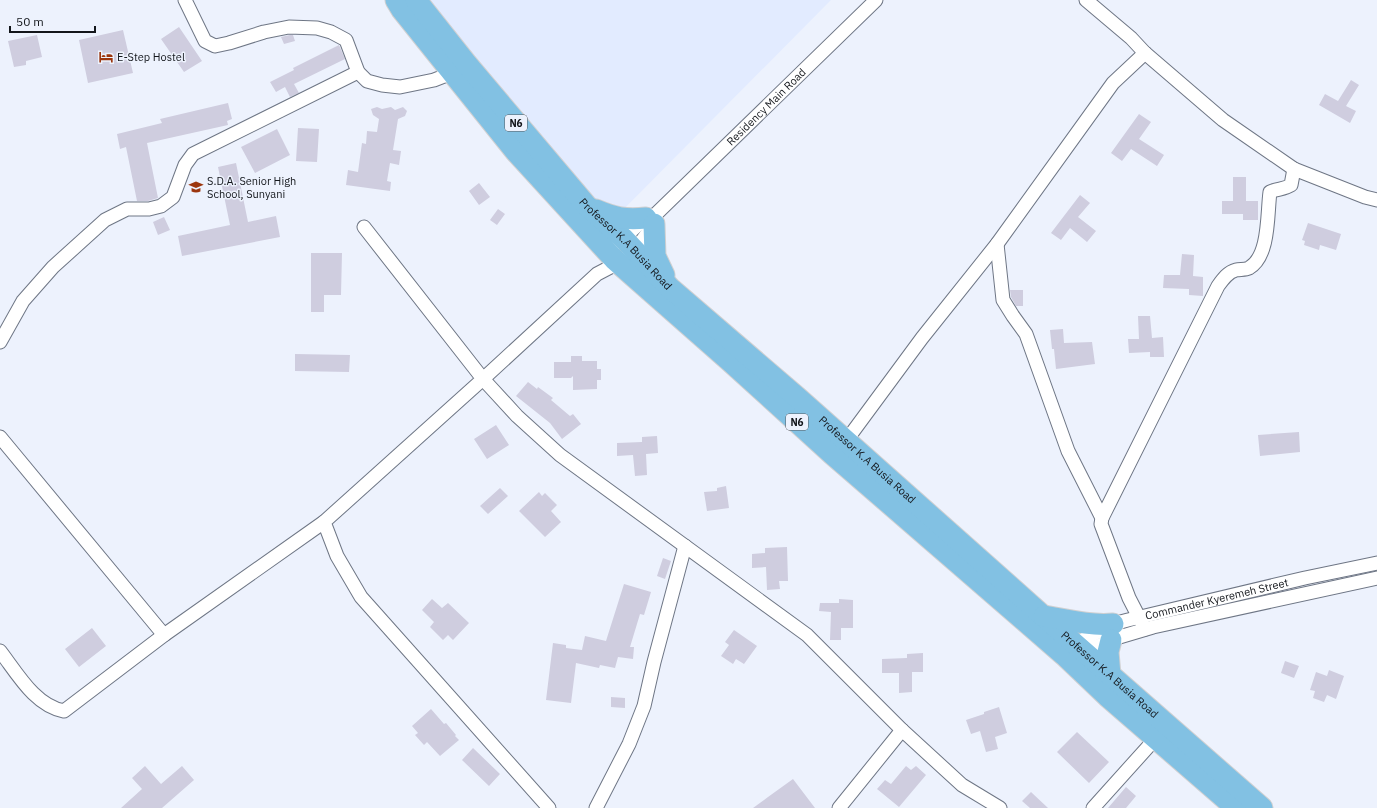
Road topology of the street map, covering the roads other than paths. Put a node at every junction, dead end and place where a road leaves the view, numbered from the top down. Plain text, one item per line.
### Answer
1 (185, 0) edge
2 (396, 0) edge
3 (416, 0) edge
4 (876, 0) edge
5 (1086, 0) edge
6 (443, 47) junction
7 (1145, 53) junction
8 (459, 68) junction
9 (358, 72) junction
10 (1294, 169) junction
11 (1377, 200) edge
12 (586, 205) junction
13 (652, 219) junction
14 (364, 227) dead end
15 (629, 244) junction
16 (996, 244) junction
17 (613, 258) junction
18 (670, 288) junction
19 (0, 342) edge
20 (483, 379) junction
21 (0, 437) edge
22 (846, 441) junction
23 (1102, 518) junction
24 (324, 522) junction
25 (684, 546) junction
26 (1377, 563) edge
27 (1377, 578) edge
28 (1042, 615) junction
29 (1138, 617) junction
30 (1144, 629) junction
31 (1112, 632) junction
32 (164, 635) junction
33 (0, 651) edge
34 (1074, 653) junction
35 (1110, 675) junction
36 (902, 730) junction
37 (1156, 738) junction
38 (549, 808) edge
39 (596, 808) edge
40 (839, 808) edge
41 (1000, 808) edge
42 (1093, 808) edge
43 (1236, 808) edge
44 (1262, 808) edge

1 - 9 street
2 - 6 main road, Professor K.A Busia Road / N6
3 - 6 main road, Professor K.A Busia Road / N6
4 - 13 street, Residency Main Road
5 - 7 street
6 - 8 main road, Professor K.A Busia Road / N6
7 - 10 street
7 - 16 street
8 - 9 street
8 - 12 main road, Professor K.A Busia Road / N6
8 - 17 main road, Professor K.A Busia Road / N6
9 - 19 street
10 - 11 street
10 - 23 street
12 - 13 main road
12 - 15 main road, Professor K.A Busia Road / N6
13 - 15 street, Residency Main Road
13 - 18 main road
14 - 20 street
15 - 17 street, Residency Main Road
15 - 18 main road, Professor K.A Busia Road / N6
16 - 22 street
16 - 23 street
17 - 20 street
17 - 34 main road, Professor K.A Busia Road / N6
18 - 22 main road, Professor K.A Busia Road / N6
20 - 24 street
20 - 25 street
21 - 32 street
22 - 28 main road, Professor K.A Busia Road / N6
23 - 29 street
24 - 32 street
24 - 38 street
25 - 36 street
25 - 39 street
26 - 29 street, Commander Kyeremeh Street
27 - 30 street, Commander Kyeremeh Street
28 - 31 main road
28 - 34 main road, Professor K.A Busia Road / N6
29 - 30 street
29 - 31 street, Commander Kyeremeh Street
30 - 31 street, Commander Kyeremeh Street
31 - 34 street, Commander Kyeremeh Street
31 - 35 main road
32 - 33 street
34 - 35 main road, Professor K.A Busia Road / N6
34 - 37 main road, Professor K.A Busia Road / N6
35 - 44 main road, Professor K.A Busia Road / N6
36 - 40 street
36 - 41 street
37 - 42 street
37 - 43 main road, Professor K.A Busia Road / N6

